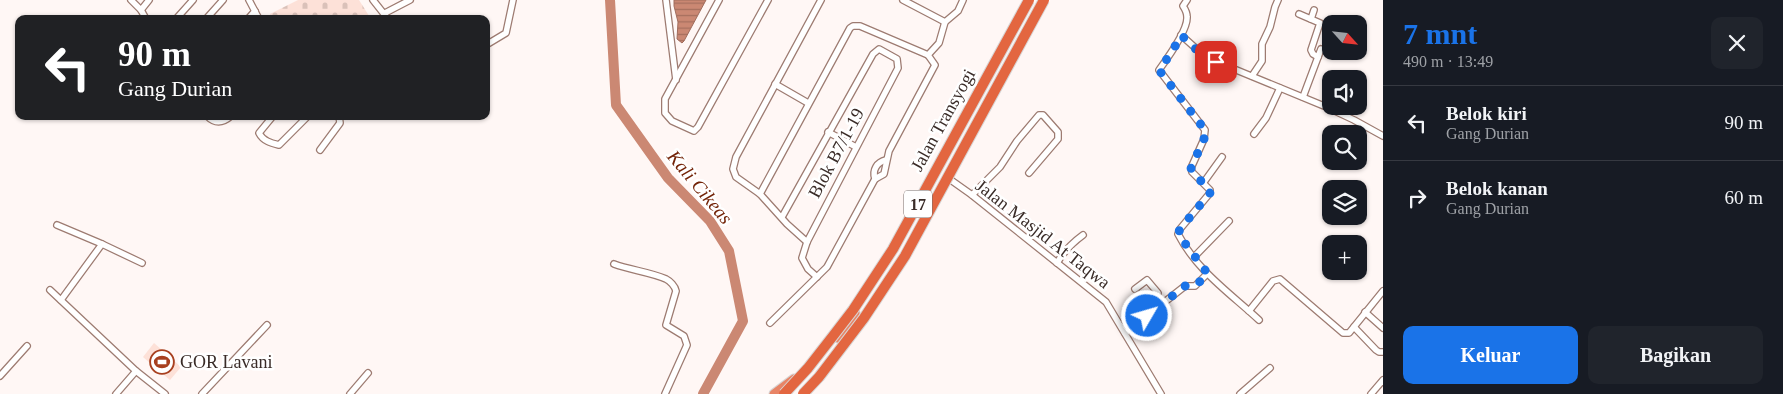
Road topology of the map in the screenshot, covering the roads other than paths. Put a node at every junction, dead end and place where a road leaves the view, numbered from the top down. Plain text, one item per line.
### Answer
1 (130, 0) edge
2 (150, 0) edge
3 (193, 0) edge
4 (223, 0) edge
5 (249, 0) edge
6 (374, 0) edge
7 (410, 0) edge
8 (513, 0) edge
9 (666, 0) edge
10 (719, 0) edge
11 (768, 0) edge
12 (821, 0) edge
13 (903, 0) edge
14 (963, 0) edge
15 (1028, 0) edge
16 (1045, 0) edge
17 (1187, 0) edge
18 (1278, 0) edge
19 (141, 10) junction
20 (1314, 10) dead end
21 (254, 11) junction
22 (1299, 14) dead end
23 (144, 15) edge
24 (180, 15) edge
25 (210, 15) edge
26 (251, 15) edge
27 (257, 15) edge
28 (385, 15) edge
29 (388, 15) edge
30 (1311, 19) junction
31 (945, 22) junction
32 (1181, 35) junction
33 (490, 42) edge
34 (1321, 49) dead end
35 (928, 56) junction
36 (1318, 57) junction
37 (1252, 76) junction
38 (676, 80) junction
39 (983, 81) junction
40 (775, 84) junction
41 (999, 87) junction
42 (1280, 88) junction
43 (1303, 97) junction
44 (972, 101) junction
45 (808, 103) junction
46 (987, 108) junction
47 (213, 120) edge
48 (225, 120) edge
49 (270, 120) edge
50 (304, 120) edge
51 (340, 120) edge
52 (828, 132) junction
53 (1254, 134) dead end
54 (1382, 135) edge
55 (856, 147) junction
56 (320, 150) dead end
57 (1222, 157) dead end
58 (886, 160) junction
59 (1030, 173) dead end
60 (948, 178) junction
61 (875, 179) junction
62 (1204, 182) junction
63 (760, 194) junction
64 (972, 195) junction
65 (782, 217) junction
66 (1229, 221) dead end
67 (58, 225) dead end
68 (1083, 235) dead end
69 (807, 242) junction
70 (102, 244) junction
71 (1194, 257) junction
72 (142, 263) dead end
73 (1057, 263) junction
74 (614, 264) dead end
75 (1208, 274) junction
76 (817, 277) junction
77 (1135, 289) dead end
78 (50, 290) dead end
79 (1383, 291) edge
80 (61, 300) junction
81 (1249, 311) junction
82 (1365, 312) junction
83 (1259, 320) dead end
84 (770, 322) dead end
85 (267, 325) dead end
86 (1132, 327) junction
87 (1354, 327) junction
88 (1383, 328) edge
89 (1125, 333) junction
90 (27, 346) dead end
91 (1383, 352) edge
92 (1270, 368) dead end
93 (136, 371) junction
94 (368, 372) dead end
95 (0, 376) edge
96 (1383, 380) edge
97 (1373, 393) edge
98 (116, 394) edge
99 (165, 394) edge
100 (202, 394) edge
101 (350, 394) edge
102 (664, 394) edge
103 (774, 394) edge
104 (784, 394) edge
105 (796, 394) edge
106 (803, 394) edge
107 (1161, 394) edge
108 (1240, 394) edge

1 - 19 street
2 - 19 street
3 - 24 street
4 - 25 street
5 - 21 street
6 - 28 street
7 - 29 street
8 - 33 street
9 - 38 street
10 - 38 street
11 - 38 street
12 - 40 street
13 - 31 street
14 - 31 street
15 - 39 highway, Jalan Transyogi
15 - 104 highway, 17, bridge
16 - 41 highway, Jalan Transyogi
16 - 106 highway, 17, bridge
17 - 32 street
18 - 37 street
19 - 23 street
20 - 30 street
21 - 26 street
21 - 27 street
22 - 30 street
30 - 36 street
31 - 35 street
32 - 37 street
32 - 62 street
34 - 36 street
35 - 45 street
35 - 58 street
36 - 43 street
37 - 42 street
39 - 41 highway
39 - 44 highway, Jalan Transyogi
40 - 45 street
40 - 63 street
41 - 46 highway, Jalan Transyogi
42 - 43 street
42 - 53 street
43 - 54 street
44 - 46 highway
44 - 103 highway, Jalan Transyogi
45 - 63 street
46 - 60 highway, Jalan Transyogi
47 - 48 street
49 - 50 street
51 - 56 street
52 - 55 street
52 - 55 street, Blok B7/1-19
52 - 65 street
55 - 69 street, Blok B7/1-19
57 - 62 street
58 - 61 street
58 - 61 street
59 - 64 street
60 - 64 street, Jalan Masjid At Taqwa
60 - 105 highway, Jalan Transyogi
61 - 76 street
62 - 71 street
63 - 65 street
64 - 73 street, Jalan Masjid At Taqwa
65 - 69 street
66 - 71 street
67 - 70 street
68 - 73 street
69 - 76 street, Blok B7/1-19
70 - 72 street
70 - 80 street
71 - 75 street
73 - 89 street, Jalan Masjid At Taqwa
74 - 102 street
75 - 81 street
75 - 86 street
76 - 84 street
77 - 86 street
78 - 80 street
79 - 82 street
80 - 93 street
81 - 83 street
81 - 87 street
82 - 87 street
82 - 88 street
85 - 100 street
86 - 89 street
87 - 91 street
89 - 107 street, Jalan Masjid At Taqwa
90 - 95 street
92 - 108 street
93 - 98 street
93 - 99 street
94 - 101 street
96 - 97 street

